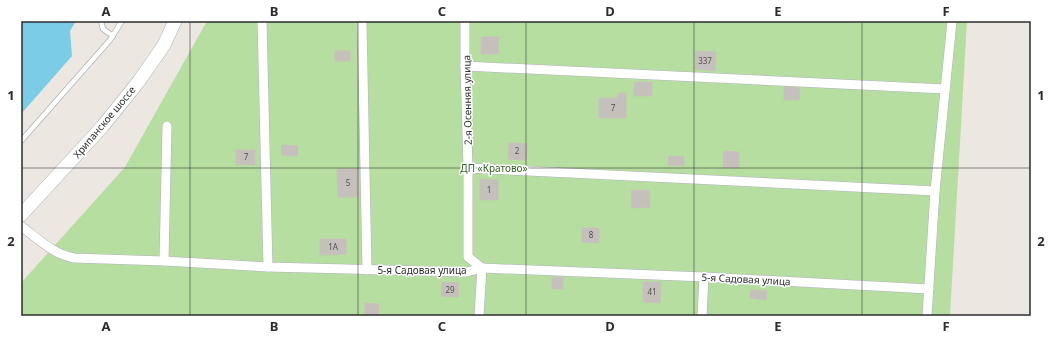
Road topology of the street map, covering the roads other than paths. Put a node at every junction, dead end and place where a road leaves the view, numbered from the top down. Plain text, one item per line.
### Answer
1 (101, 21) edge
2 (122, 21) edge
3 (176, 21) edge
4 (262, 21) edge
5 (362, 21) edge
6 (465, 21) edge
7 (952, 21) edge
8 (113, 36) junction
9 (465, 66) junction
10 (945, 89) junction
11 (167, 126) dead end
12 (21, 141) edge
13 (468, 168) junction
14 (935, 191) junction
15 (21, 215) edge
16 (21, 226) edge
17 (164, 261) junction
18 (268, 267) junction
19 (482, 268) junction
20 (367, 270) junction
21 (704, 277) junction
22 (929, 289) junction
23 (479, 316) edge
24 (702, 316) edge
25 (927, 316) edge

1 - 8 lane
2 - 8 lane
3 - 15 main road, Хрипанское шоссе
4 - 18 street
5 - 20 street
6 - 9 street, 2-я Осенняя улица
7 - 10 street
8 - 12 lane
9 - 10 street
9 - 13 street, 2-я Осенняя улица
10 - 14 street
11 - 17 street
13 - 14 street
13 - 19 street, 2-я Осенняя улица
14 - 22 street
16 - 17 street, 5-я Садовая улица
17 - 18 street, 5-я Садовая улица
18 - 20 street, 5-я Садовая улица
19 - 20 street, 5-я Садовая улица
19 - 21 street, 5-я Садовая улица
19 - 23 street
21 - 22 street, 5-я Садовая улица
21 - 24 street
22 - 25 street

